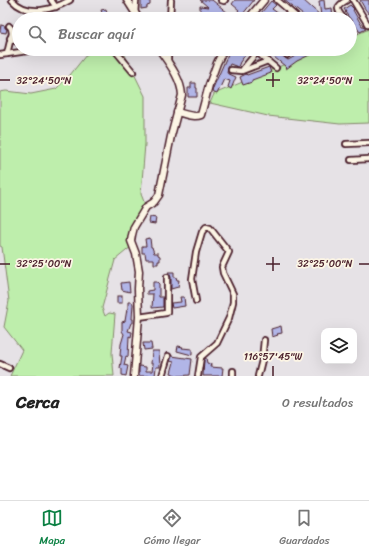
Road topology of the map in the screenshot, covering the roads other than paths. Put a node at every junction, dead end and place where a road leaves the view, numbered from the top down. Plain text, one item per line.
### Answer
1 (12, 0) edge
2 (51, 0) edge
3 (70, 0) edge
4 (127, 0) edge
5 (136, 0) edge
6 (171, 0) edge
7 (221, 0) edge
8 (225, 0) edge
9 (264, 0) edge
10 (277, 0) edge
11 (347, 0) edge
12 (353, 0) edge
13 (56, 8) junction
14 (134, 12) edge
15 (137, 12) edge
16 (170, 12) edge
17 (254, 12) edge
18 (290, 12) edge
19 (339, 12) edge
20 (368, 25) dead end
21 (10, 26) dead end
22 (10, 38) joint
23 (12, 53) edge
24 (2, 55) edge
25 (120, 56) edge
26 (164, 56) edge
27 (168, 56) edge
28 (220, 56) edge
29 (252, 56) edge
30 (262, 56) edge
31 (168, 61) junction
32 (268, 61) junction
33 (276, 68) dead end
34 (231, 70) dead end
35 (242, 71) junction
36 (133, 72) dead end
37 (177, 112) junction
38 (369, 143) edge
39 (346, 144) dead end
40 (369, 159) edge
41 (351, 160) dead end
42 (167, 277) dead end
43 (196, 301) dead end
44 (138, 317) junction
45 (264, 340) dead end
46 (168, 356) dead end
47 (0, 364) edge
48 (9, 368) dead end
49 (134, 376) edge
50 (162, 376) edge
51 (198, 376) edge
52 (258, 376) edge

1 - 13 street
2 - 13 street
3 - 13 street
4 - 14 street
5 - 15 street
6 - 16 street
7 - 8 street
9 - 17 street
10 - 18 street
11 - 19 street
12 - 20 street
21 - 22 street
22 - 24 street
23 - 24 street
25 - 36 street
26 - 31 street
27 - 31 street
28 - 37 street
29 - 35 street
30 - 32 street
31 - 37 street
32 - 33 street
32 - 35 street
34 - 35 street
37 - 44 street
38 - 39 street
40 - 41 street
42 - 44 street
43 - 51 street
44 - 49 street
45 - 52 street
46 - 50 street
47 - 48 street

